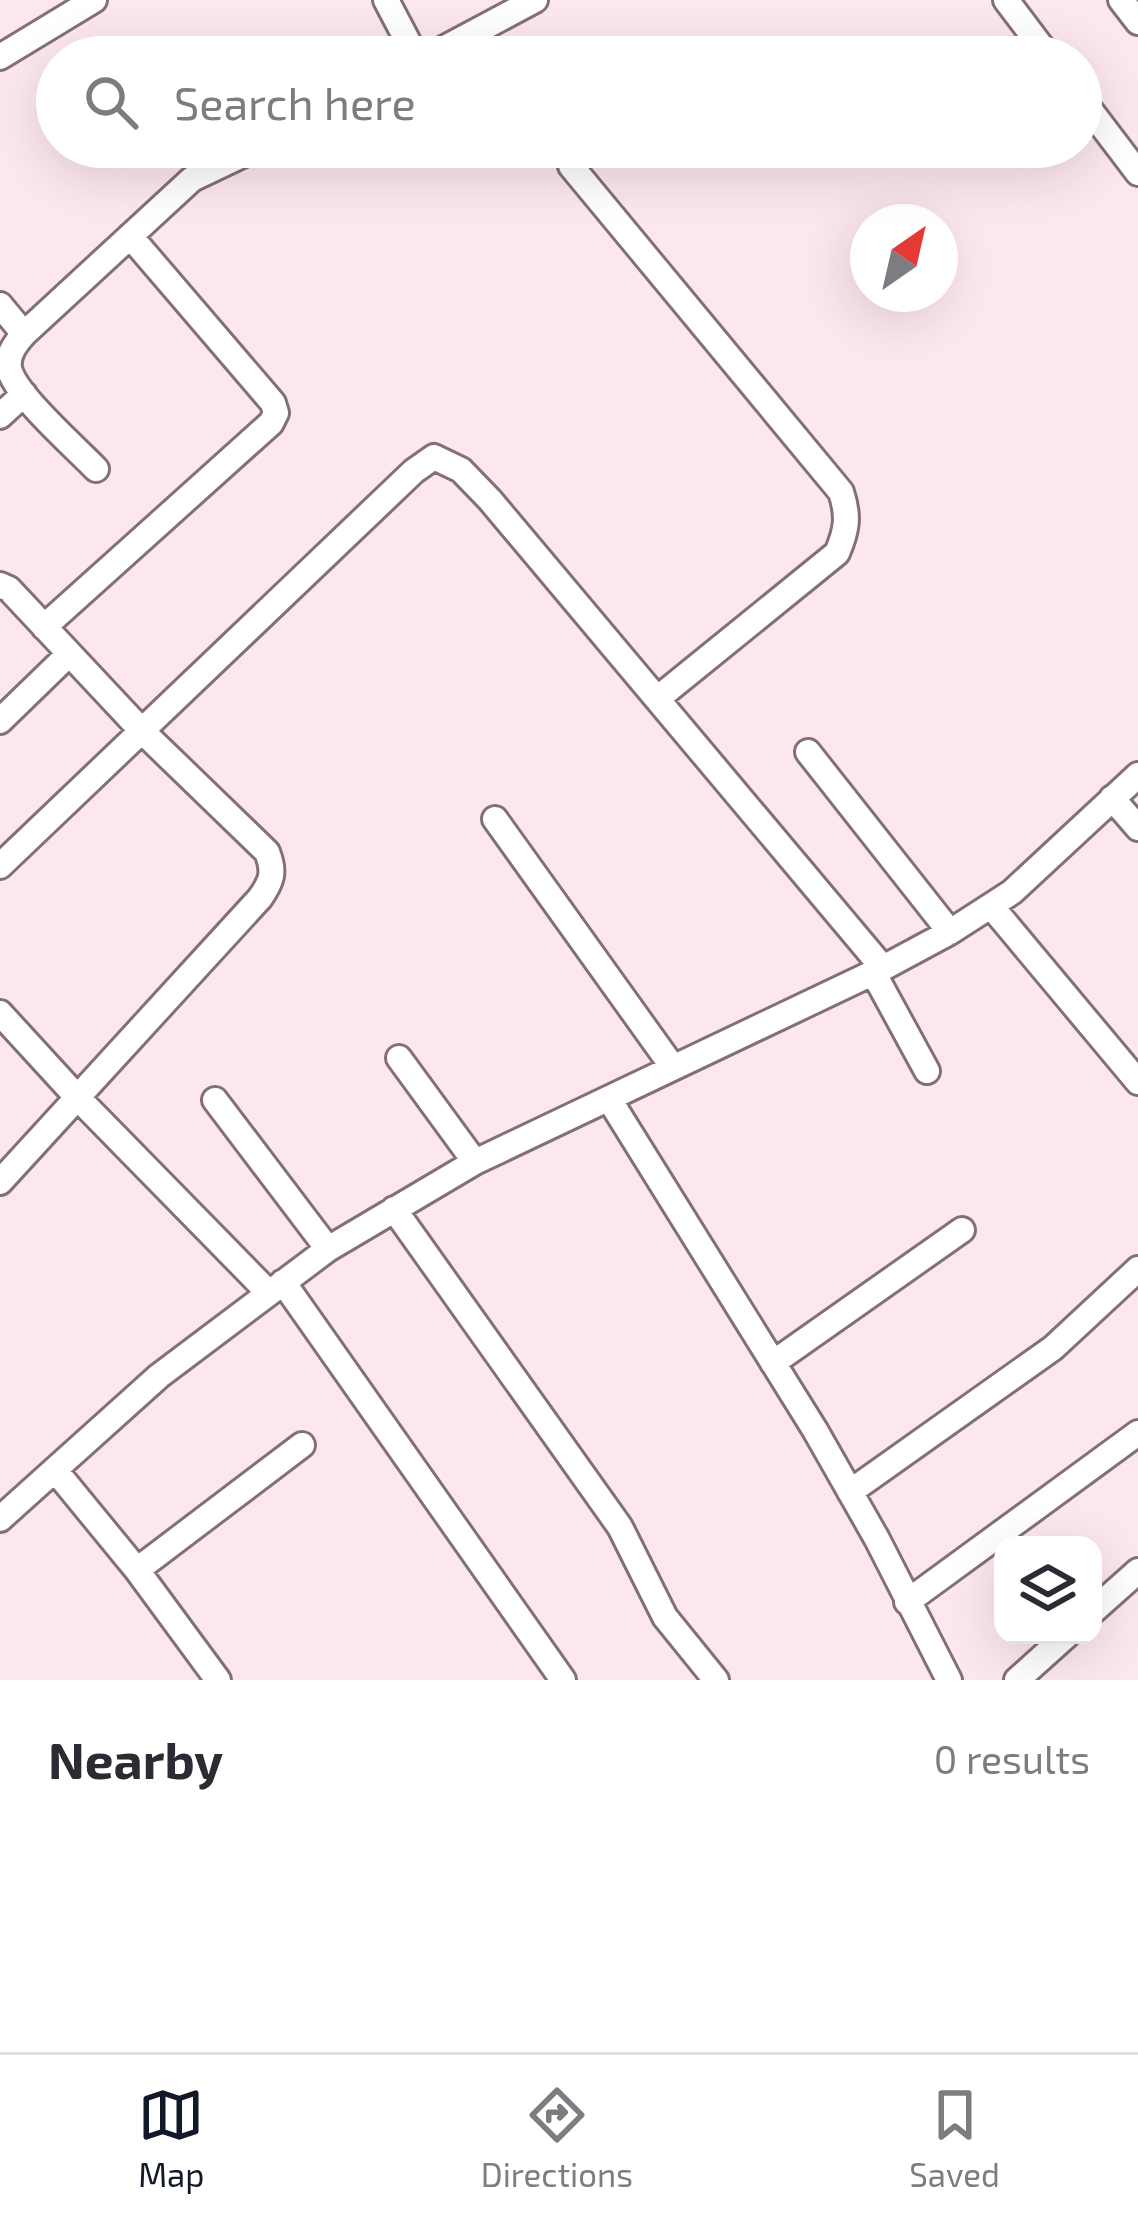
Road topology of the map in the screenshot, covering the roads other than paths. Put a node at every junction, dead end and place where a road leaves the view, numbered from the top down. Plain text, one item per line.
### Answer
1 (94, 0) edge
2 (386, 0) edge
3 (535, 0) edge
4 (1006, 0) edge
5 (1120, 0) edge
6 (62, 7) edge
7 (1138, 22) edge
8 (405, 36) edge
9 (467, 36) edge
10 (1033, 36) edge
11 (0, 57) edge
12 (1102, 126) edge
13 (215, 168) edge
14 (573, 168) edge
15 (1138, 173) edge
16 (130, 236) junction
17 (0, 304) edge
18 (24, 334) junction
19 (24, 394) junction
20 (0, 416) edge
21 (96, 469) dead end
22 (0, 585) edge
23 (44, 626) junction
24 (69, 654) junction
25 (657, 699) junction
26 (0, 721) edge
27 (142, 731) junction
28 (808, 752) dead end
29 (1138, 775) edge
30 (1112, 798) junction
31 (495, 819) dead end
32 (1138, 828) edge
33 (0, 866) edge
34 (991, 906) junction
35 (950, 932) junction
36 (878, 970) junction
37 (0, 1012) edge
38 (399, 1058) dead end
39 (672, 1066) junction
40 (927, 1071) dead end
41 (1138, 1082) edge
42 (77, 1097) junction
43 (609, 1099) junction
44 (215, 1100) dead end
45 (475, 1162) junction
46 (0, 1182) edge
47 (394, 1209) junction
48 (962, 1230) dead end
49 (328, 1249) junction
50 (1138, 1269) edge
51 (276, 1287) junction
52 (773, 1363) junction
53 (1138, 1433) edge
54 (302, 1445) dead end
55 (55, 1470) junction
56 (850, 1492) junction
57 (0, 1519) edge
58 (137, 1570) junction
59 (1138, 1570) edge
60 (907, 1602) junction
61 (1102, 1603) edge
62 (1057, 1644) edge
63 (218, 1680) edge
64 (563, 1680) edge
65 (716, 1680) edge
66 (949, 1680) edge
67 (1017, 1680) edge

1 - 6 street
2 - 8 street
3 - 9 street
4 - 10 street
5 - 7 street
6 - 11 street
12 - 15 street
13 - 16 street
14 - 25 street
16 - 18 street
16 - 23 street
17 - 18 street
18 - 19 street
19 - 20 street
19 - 21 street
22 - 23 street
23 - 24 street
24 - 26 street
24 - 27 street
25 - 27 street
25 - 36 street
27 - 33 street
27 - 42 street
28 - 35 street
29 - 30 street
30 - 32 street
30 - 34 street
31 - 39 street
34 - 35 street
34 - 41 street
35 - 36 street
36 - 39 street
36 - 40 street
37 - 42 street
38 - 45 street
39 - 43 street
42 - 46 street
42 - 51 street
43 - 45 street
43 - 52 street
44 - 49 street
45 - 47 street
47 - 49 street
47 - 65 street
48 - 52 street
49 - 51 street
50 - 56 street
51 - 55 street
51 - 64 street
52 - 56 street
53 - 60 street
54 - 58 street
55 - 57 street
55 - 58 street
56 - 60 street
58 - 63 street
59 - 61 street
60 - 66 street
62 - 67 street

